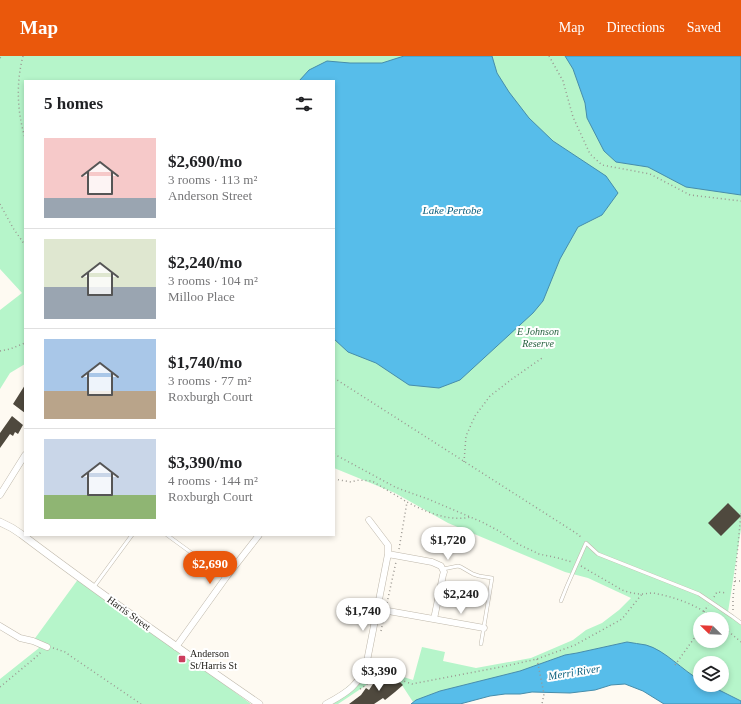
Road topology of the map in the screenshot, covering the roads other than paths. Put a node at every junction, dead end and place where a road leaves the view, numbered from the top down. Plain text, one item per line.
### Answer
1 (24, 458) edge
2 (0, 495) edge
3 (369, 520) dead end
4 (0, 522) edge
5 (131, 536) edge
6 (168, 536) edge
7 (258, 536) edge
8 (388, 554) junction
9 (443, 569) junction
10 (226, 578) junction
11 (93, 588) junction
12 (561, 601) dead end
13 (377, 609) junction
14 (434, 619) junction
15 (741, 623) edge
16 (0, 626) edge
17 (484, 628) junction
18 (481, 644) dead end
19 (47, 647) road end
20 (176, 647) junction
21 (259, 704) edge
22 (326, 704) edge

1 - 2 street
3 - 8 street
4 - 11 street, Harris Street
5 - 11 lane
6 - 10 lane
7 - 10 street
8 - 9 street
8 - 13 street
9 - 14 street
9 - 17 lane
10 - 20 street
11 - 20 street, Harris Street
12 - 15 lane
13 - 14 street
13 - 22 street
14 - 17 street
16 - 19 street
17 - 18 lane
20 - 21 street, Harris Street

